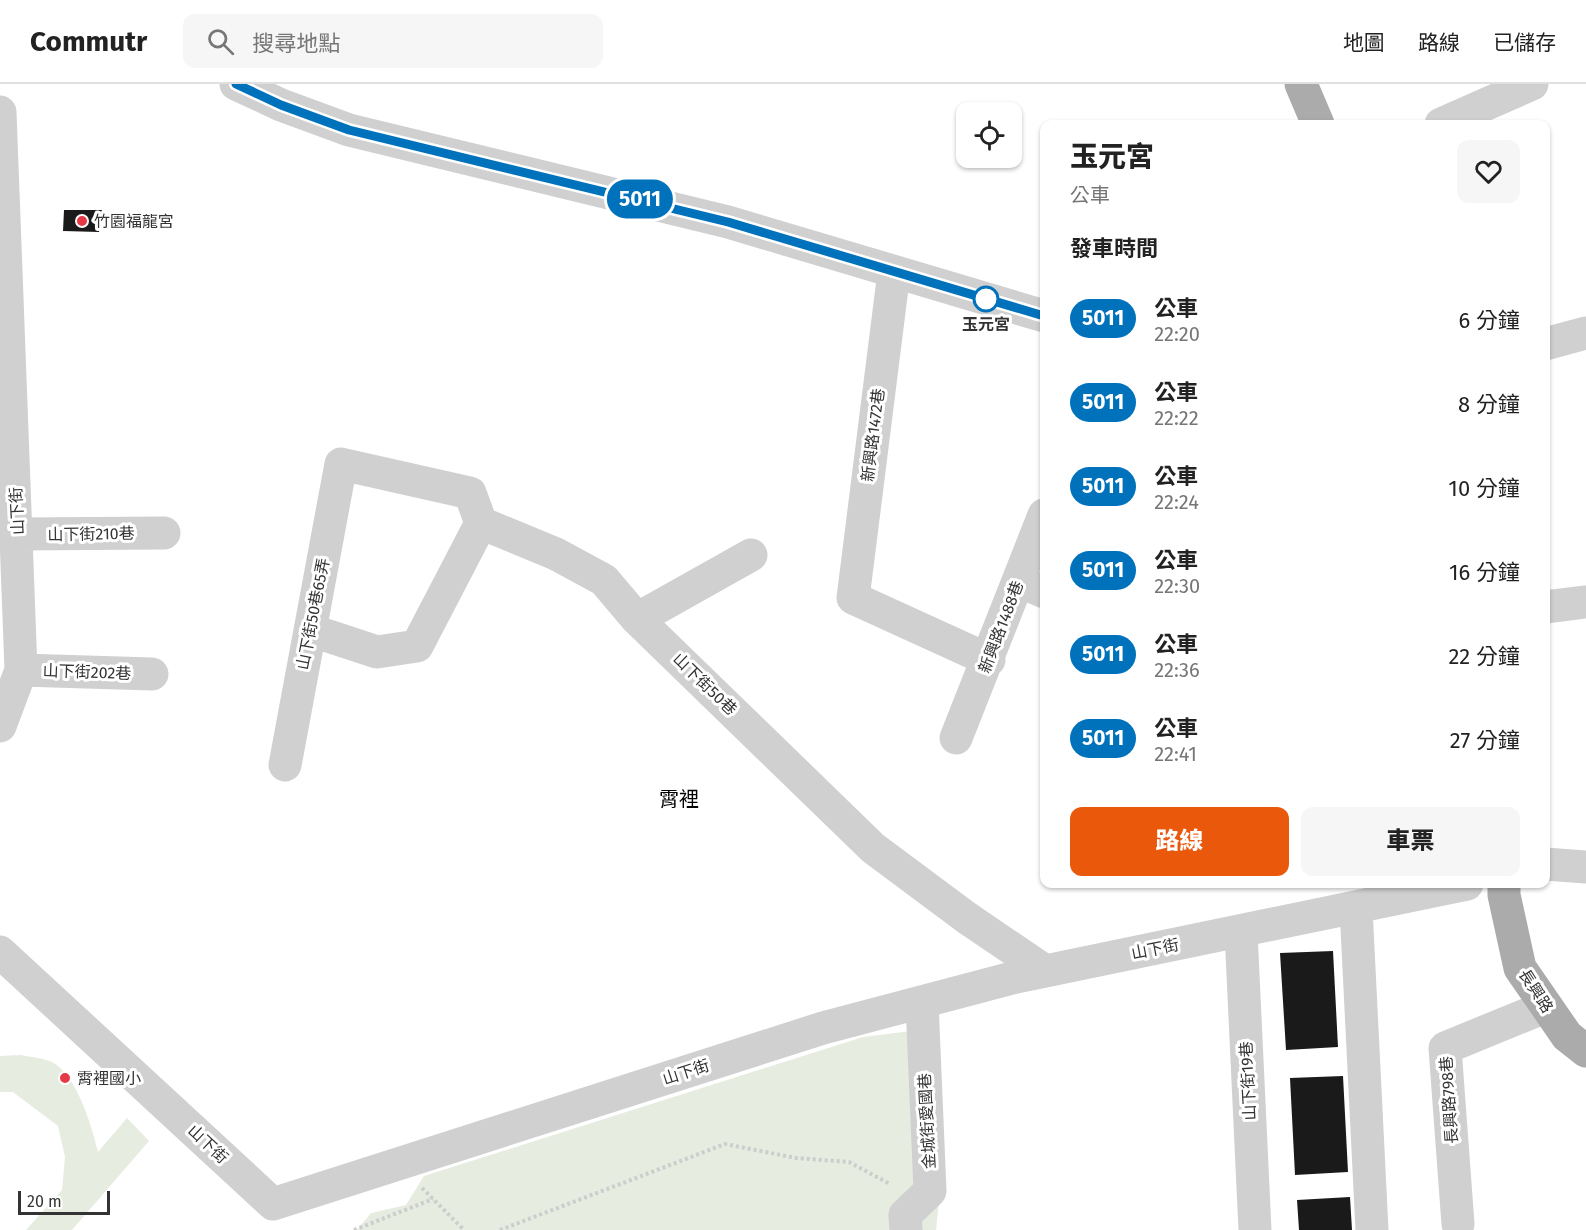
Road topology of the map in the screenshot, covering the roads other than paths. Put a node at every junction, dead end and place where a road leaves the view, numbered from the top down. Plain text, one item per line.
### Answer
1 (236, 84) edge
2 (1301, 84) edge
3 (1532, 84) edge
4 (0, 112) edge
5 (1316, 120) edge
6 (1450, 120) edge
7 (894, 272) junction
8 (1040, 315) edge
9 (1586, 333) edge
10 (1550, 343) edge
11 (481, 523) junction
12 (164, 533) dead end
13 (18, 534) junction
14 (1040, 537) edge
15 (751, 555) dead end
16 (1031, 587) edge
17 (1586, 602) edge
18 (1550, 606) edge
19 (637, 619) junction
20 (310, 630) junction
21 (989, 660) junction
22 (21, 670) junction
23 (152, 674) dead end
24 (0, 726) edge
25 (956, 738) dead end
26 (285, 765) dead end
27 (1550, 864) edge
28 (1586, 867) edge
29 (1448, 888) edge
30 (1504, 888) edge
31 (1356, 908) junction
32 (1241, 932) junction
33 (0, 952) edge
34 (1045, 971) junction
35 (922, 1002) junction
36 (1545, 1007) junction
37 (1586, 1051) edge
38 (1458, 1224) dead end
39 (906, 1230) edge
40 (1255, 1230) edge
41 (1372, 1230) edge

1 - 7 street
2 - 5 main road
3 - 6 street
4 - 13 street, 山下街
7 - 8 street
7 - 21 street, 新興路1472巷
9 - 10 street
11 - 19 street, 山下街50巷
11 - 20 street
11 - 20 street, 山下街50巷65弄
12 - 13 street, 山下街210巷
13 - 22 street, 山下街
14 - 16 street, 新興路1488巷
15 - 19 street
16 - 21 street, 新興路1488巷
17 - 18 street
19 - 34 street, 山下街50巷
20 - 26 street, 山下街50巷65弄
21 - 25 street, 新興路1488巷
22 - 23 street, 山下街202巷
22 - 24 street, 山下街
27 - 28 street
29 - 31 street, 山下街
30 - 36 main road, 長興路
31 - 32 street, 山下街
31 - 41 street
32 - 34 street, 山下街
32 - 40 street, 山下街19巷
33 - 35 street, 山下街
34 - 35 street, 山下街
35 - 39 street, 金城街愛國巷
36 - 37 main road, 長興路
36 - 38 street, 長興路798巷

